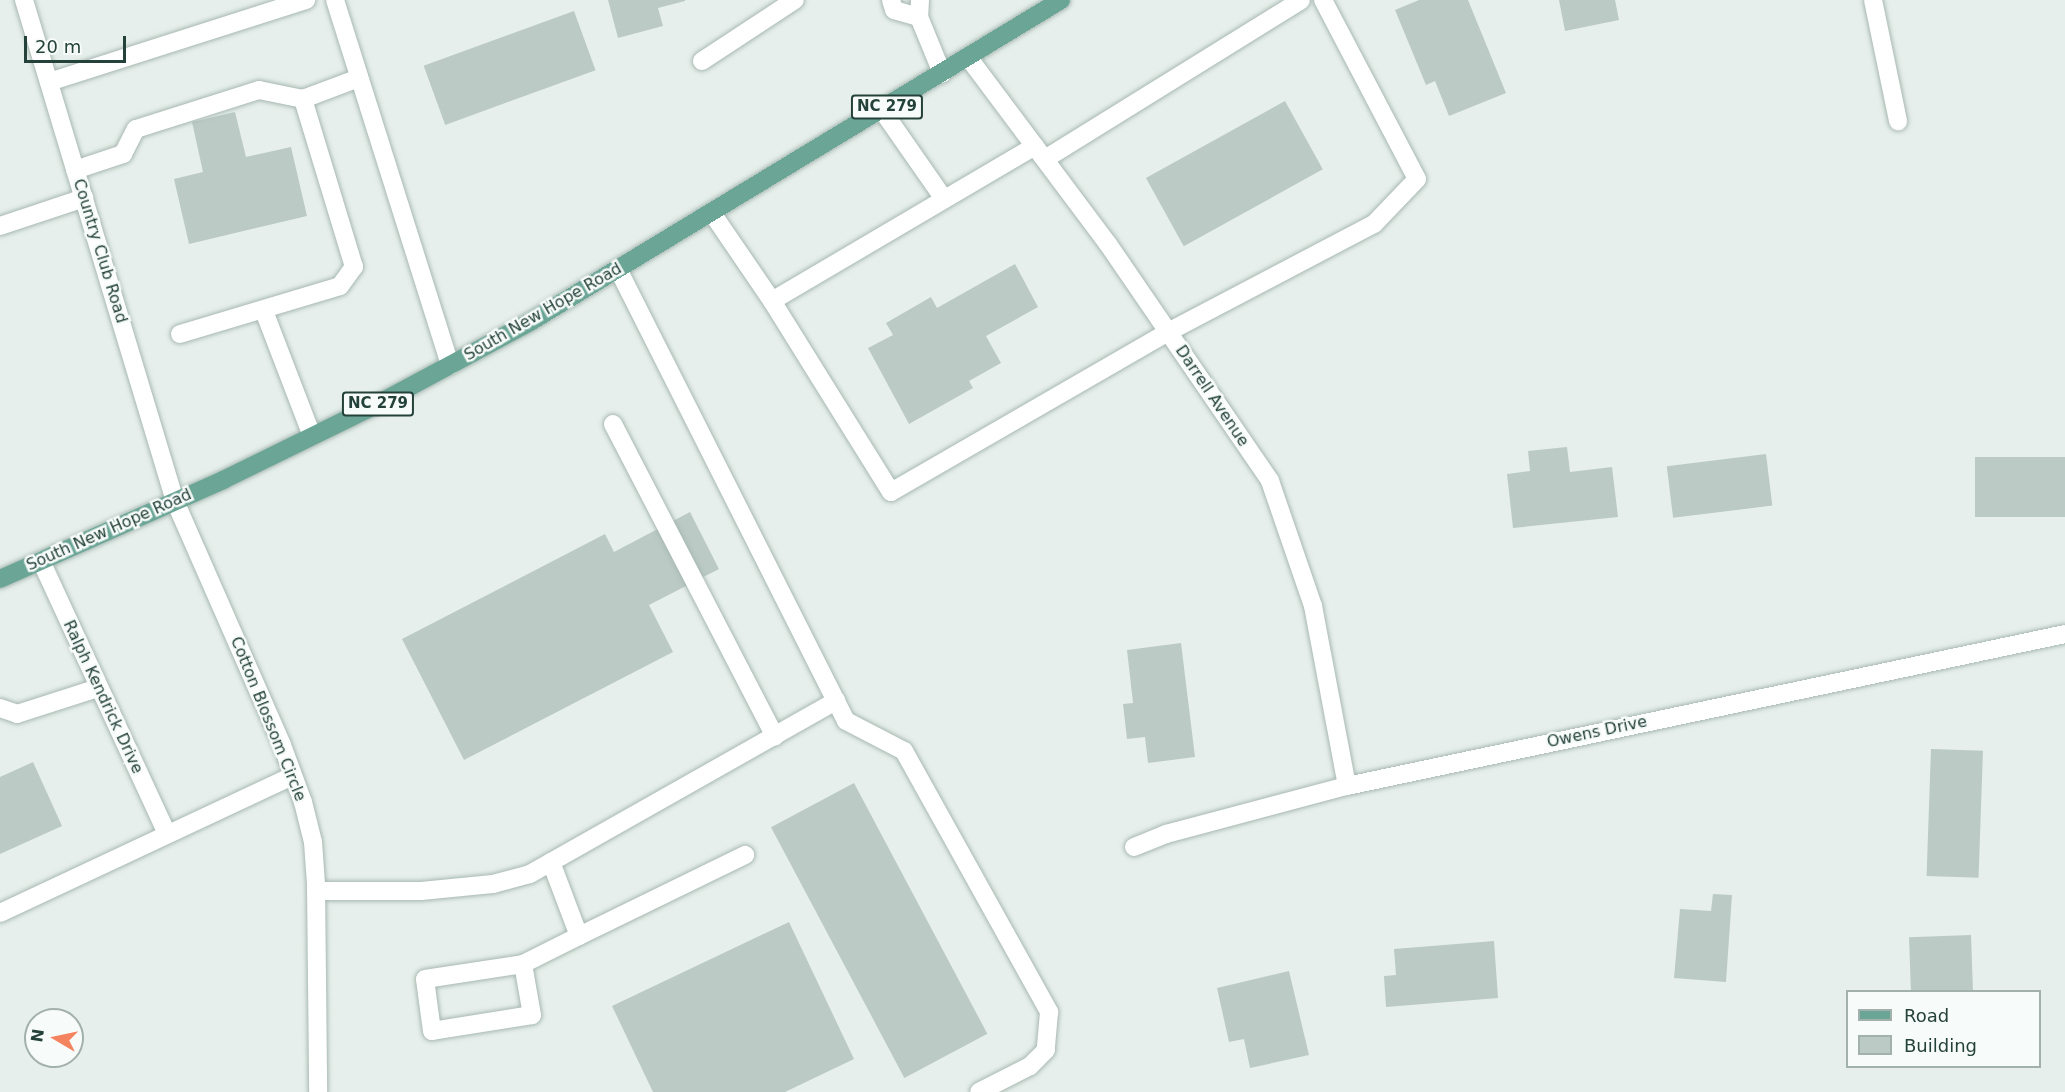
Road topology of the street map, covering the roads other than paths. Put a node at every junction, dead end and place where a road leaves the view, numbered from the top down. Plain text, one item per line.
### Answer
1 (24, 0) edge
2 (306, 0) edge
3 (335, 0) edge
4 (795, 0) edge
5 (891, 0) edge
6 (1062, 0) edge
7 (1301, 0) edge
8 (1323, 0) edge
9 (1873, 0) edge
10 (919, 9) edge
11 (968, 57) junction
12 (702, 61) dead end
13 (942, 73) junction
14 (359, 78) junction
15 (49, 82) junction
16 (303, 99) junction
17 (882, 110) junction
18 (1898, 121) dead end
19 (1040, 153) junction
20 (75, 170) junction
21 (84, 198) junction
22 (944, 199) junction
23 (712, 213) junction
24 (0, 226) edge
25 (618, 269) junction
26 (772, 301) junction
27 (264, 311) junction
28 (1168, 332) junction
29 (180, 334) dead end
30 (450, 365) junction
31 (613, 424) dead end
32 (312, 436) junction
33 (175, 501) junction
34 (41, 561) junction
35 (0, 579) edge
36 (2065, 634) edge
37 (98, 688) junction
38 (836, 701) junction
39 (0, 708) edge
40 (775, 736) junction
41 (293, 776) junction
42 (1347, 786) junction
43 (166, 832) junction
44 (1134, 847) dead end
45 (745, 855) dead end
46 (551, 862) junction
47 (316, 891) junction
48 (0, 913) edge
49 (579, 936) junction
50 (523, 964) junction
51 (318, 1092) edge
52 (979, 1092) edge

1 - 15 street, Country Club Road
2 - 15 street
3 - 14 street
4 - 12 street
5 - 10 street
6 - 11 main road, South New Hope Road / NC 279
7 - 19 street
8 - 28 street
9 - 18 street
10 - 13 street
11 - 13 main road, South New Hope Road / NC 279
11 - 19 street, Darrell Avenue
13 - 17 main road, South New Hope Road / NC 279
14 - 16 street
14 - 30 street
15 - 20 street, Country Club Road
16 - 20 street
16 - 27 street
17 - 22 street
17 - 23 main road, South New Hope Road / NC 279
19 - 22 street
19 - 28 street, Darrell Avenue
20 - 21 street, Country Club Road
21 - 24 street
21 - 33 street, Country Club Road
22 - 26 street
23 - 25 main road, South New Hope Road / NC 279
23 - 26 street
25 - 30 main road, South New Hope Road / NC 279
25 - 38 street
26 - 28 street
27 - 29 street
27 - 32 street
28 - 42 street, Darrell Avenue
30 - 32 main road, South New Hope Road / NC 279
31 - 40 street
32 - 33 main road, South New Hope Road / NC 279
33 - 34 main road, South New Hope Road / NC 279
33 - 41 street, Cotton Blossom Circle
34 - 35 main road, South New Hope Road / NC 279
34 - 37 street, Ralph Kendrick Drive
36 - 42 street, Owens Drive
37 - 39 street
37 - 43 street, Ralph Kendrick Drive
38 - 40 street
38 - 52 street
40 - 46 street
41 - 43 street
41 - 47 street, Cotton Blossom Circle
42 - 44 street, Owens Drive
43 - 48 street
45 - 49 street
46 - 47 street
46 - 49 street
47 - 51 street, Cotton Blossom Circle
49 - 50 street
50 - 50 street

